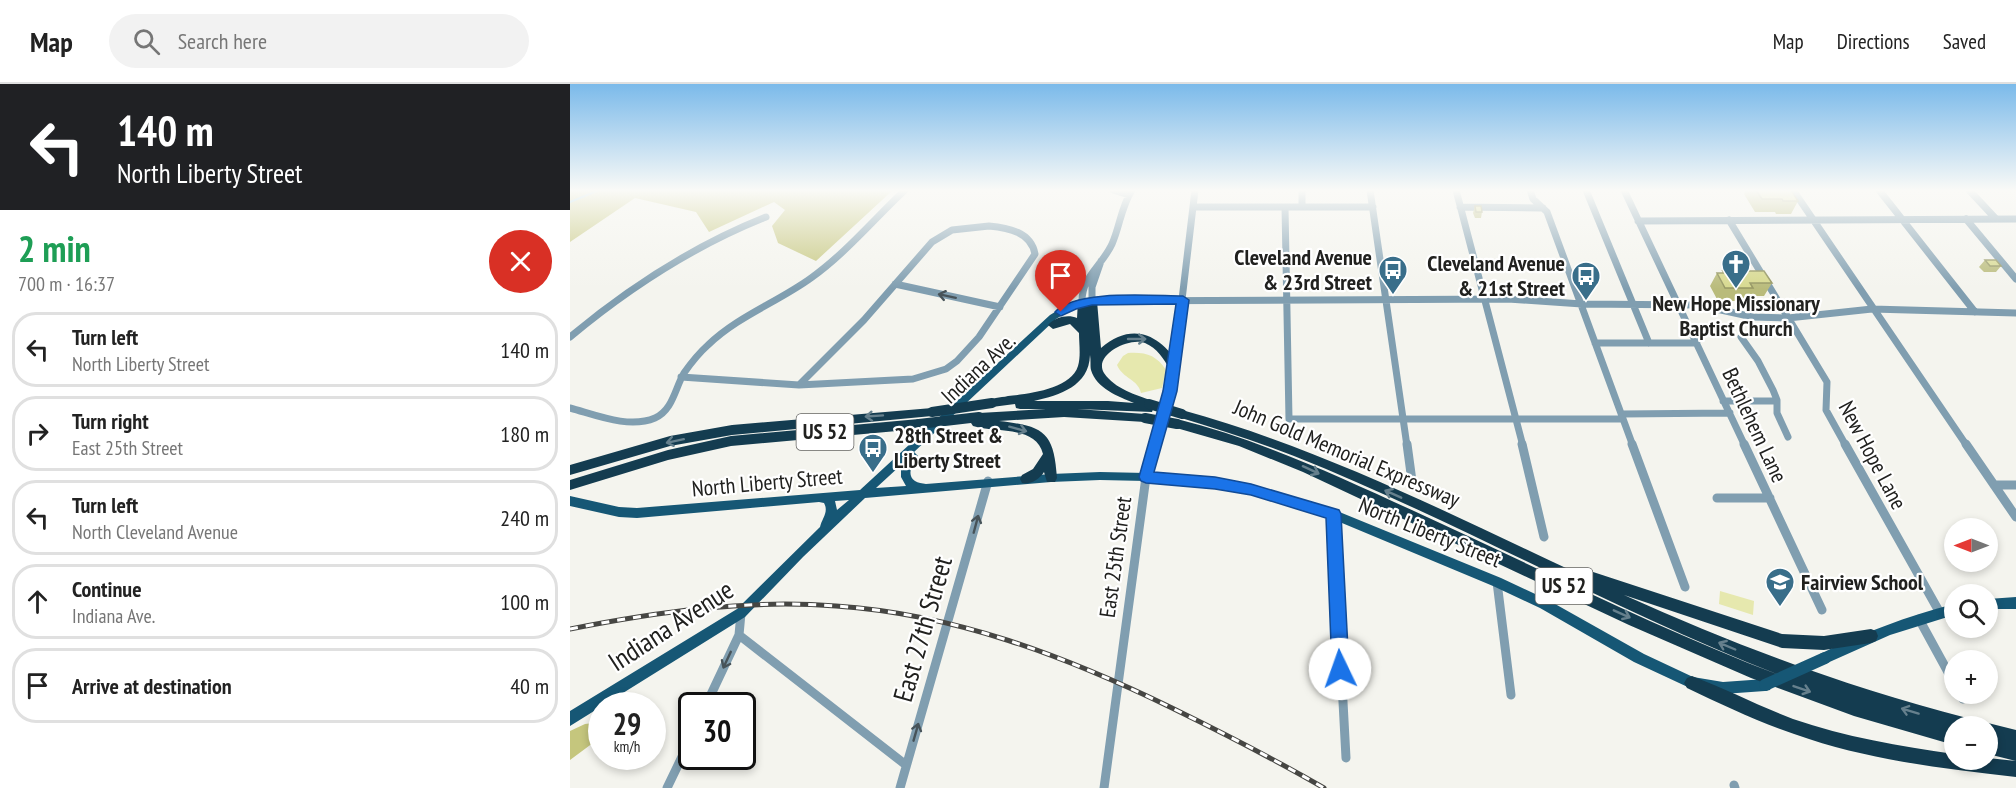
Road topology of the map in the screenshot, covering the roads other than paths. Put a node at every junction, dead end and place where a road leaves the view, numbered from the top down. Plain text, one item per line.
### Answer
1 (752, 223) edge
2 (870, 223) edge
3 (1120, 223) edge
4 (1191, 223) edge
5 (1285, 223) edge
6 (1375, 223) edge
7 (1464, 223) edge
8 (1551, 223) edge
9 (1599, 223) edge
10 (1639, 223) edge
11 (1731, 223) edge
12 (1814, 223) edge
13 (1905, 223) edge
14 (1969, 223) edge
15 (2016, 279) edge
16 (895, 284) junction
17 (1387, 298) junction
18 (1484, 299) junction
19 (1105, 300) junction
20 (1183, 300) junction
21 (1287, 300) junction
22 (1087, 302) junction
23 (1582, 304) junction
24 (1632, 304) junction
25 (1677, 304) junction
26 (1000, 307) junction
27 (1872, 309) junction
28 (1975, 312) junction
29 (2015, 314) edge
30 (1788, 318) junction
31 (1094, 320) junction
32 (1053, 325) junction
33 (1082, 330) junction
34 (570, 337) edge
35 (1741, 337) dead end
36 (1595, 343) junction
37 (1649, 343) junction
38 (1697, 343) junction
39 (1097, 364) junction
40 (1174, 367) junction
41 (681, 377) junction
42 (799, 386) junction
43 (1724, 401) junction
44 (1777, 401) junction
45 (991, 405) junction
46 (570, 408) edge
47 (1147, 410) junction
48 (1730, 413) junction
49 (1622, 416) junction
50 (1180, 419) junction
51 (1404, 419) junction
52 (1516, 419) junction
53 (976, 420) junction
54 (1788, 436) dead end
55 (1050, 455) junction
56 (913, 456) junction
57 (602, 466) junction
58 (570, 470) edge
59 (1146, 477) junction
60 (1051, 478) junction
61 (1026, 479) junction
62 (988, 481) junction
63 (1412, 482) dead end
64 (570, 484) edge
65 (1994, 485) junction
66 (2016, 485) edge
67 (925, 488) junction
68 (868, 493) junction
69 (814, 498) junction
70 (1718, 498) dead end
71 (1770, 498) junction
72 (570, 501) edge
73 (1333, 514) junction
74 (2016, 517) edge
75 (1544, 537) dead end
76 (816, 538) junction
77 (1522, 554) junction
78 (791, 563) junction
79 (1497, 582) junction
80 (1685, 587) dead end
81 (2016, 603) edge
82 (1998, 604) edge
83 (1822, 610) dead end
84 (1944, 612) edge
85 (741, 613) junction
86 (1940, 613) junction
87 (1919, 619) junction
88 (739, 635) junction
89 (1871, 636) junction
90 (1944, 665) edge
91 (1692, 683) junction
92 (712, 692) edge
93 (1512, 695) dead end
94 (570, 719) edge
95 (1944, 720) edge
96 (1944, 734) edge
97 (1998, 734) edge
98 (2016, 738) edge
99 (1998, 748) edge
100 (2016, 753) edge
101 (1346, 758) dead end
102 (678, 765) edge
103 (906, 765) junction
104 (2016, 769) edge
105 (667, 788) edge
106 (900, 788) edge
107 (1104, 788) edge

1 - 34 street
2 - 41 street
3 - 22 street
4 - 20 street, East 25th Street
5 - 21 street
6 - 17 street
7 - 18 street
8 - 23 street
9 - 24 street
10 - 25 street, Bethlehem Lane
11 - 30 street, New Hope Lane
12 - 27 street
13 - 28 street
14 - 15 street
26 -> 16 street
16 - 26 street
16 - 42 street
17 - 18 street
17 - 21 street
17 - 51 street
18 - 23 street
18 - 52 street
19 - 20 street
19 - 22 street
19 - 31 highway
20 - 21 street
20 - 40 street, East 25th Street
21 - 51 street
22 - 31 highway
22 - 32 main road, Indiana Ave.
22 - 33 highway
22 - 68 main road, Indiana Ave.
23 - 24 street
23 - 36 street
24 - 25 street
24 - 37 street
25 - 30 street
25 - 38 street, Bethlehem Lane
26 - 42 street
27 - 28 street
27 - 30 street
27 - 65 street
28 - 29 street
30 - 86 street, New Hope Lane
31 - 39 highway
32 - 33 highway
32 - 56 main road, Indiana Ave.
33 - 45 highway
35 - 44 street
36 - 37 street
36 - 49 street
37 - 38 street
38 - 43 street, Bethlehem Lane
39 -> 40 highway
39 - 47 highway
40 - 59 street, East 25th Street
41 - 42 street
41 - 46 street
43 - 44 street
43 - 48 street, Bethlehem Lane
44 - 54 street
45 - 47 highway, John Gold Memorial Expressway / US 52
45 -> 57 highway, John Gold Memorial Expressway / US 52, bridge
47 - 50 highway, John Gold Memorial Expressway / US 52, bridge
47 - 53 highway, John Gold Memorial Expressway / US 52
48 - 49 street
48 - 71 street, Bethlehem Lane
49 - 52 street
49 - 80 street
77 -> 50 highway, John Gold Memorial Expressway / US 52
50 -> 96 highway, John Gold Memorial Expressway / US 52
51 - 52 street
51 - 63 street
52 - 75 street
53 -> 55 highway
53 - 57 highway, John Gold Memorial Expressway / US 52, bridge
55 - 60 highway
55 - 61 highway
56 - 67 main road
56 - 68 main road, Indiana Ave.
57 - 58 highway, John Gold Memorial Expressway / US 52
57 - 64 highway, John Gold Memorial Expressway / US 52
59 - 60 main road, North Liberty Street
59 - 73 main road, North Liberty Street
59 - 107 street, East 25th Street
60 - 61 main road, North Liberty Street
61 - 62 main road, North Liberty Street
62 - 67 main road, North Liberty Street
103 -> 62 street, East 27th Street
65 - 66 street
65 - 74 street
67 - 68 main road, North Liberty Street
68 - 69 main road, North Liberty Street
68 - 76 main road, Indiana Ave.
68 - 78 main road, Indiana Ave.
69 - 72 main road, North Liberty Street
69 - 76 main road
70 - 71 street
71 - 83 street, Bethlehem Lane
73 - 79 main road, North Liberty Street
73 - 101 street
76 - 78 main road, Indiana Ave.
77 - 89 highway
95 -> 77 highway, John Gold Memorial Expressway / US 52
78 - 85 main road, Indiana Avenue
79 - 91 main road, North Liberty Street
79 - 93 street
81 - 82 main road
84 - 86 main road, North Liberty Street
85 - 88 street
85 - 94 main road, Indiana Avenue
86 - 87 main road, North Liberty Street
87 - 89 main road, North Liberty Street
87 - 90 street
88 -> 92 street
88 - 103 street
89 - 91 main road, North Liberty Street, bridge
91 - 104 highway
97 - 98 highway
99 - 100 highway
102 - 105 street
103 - 106 street, East 27th Street

